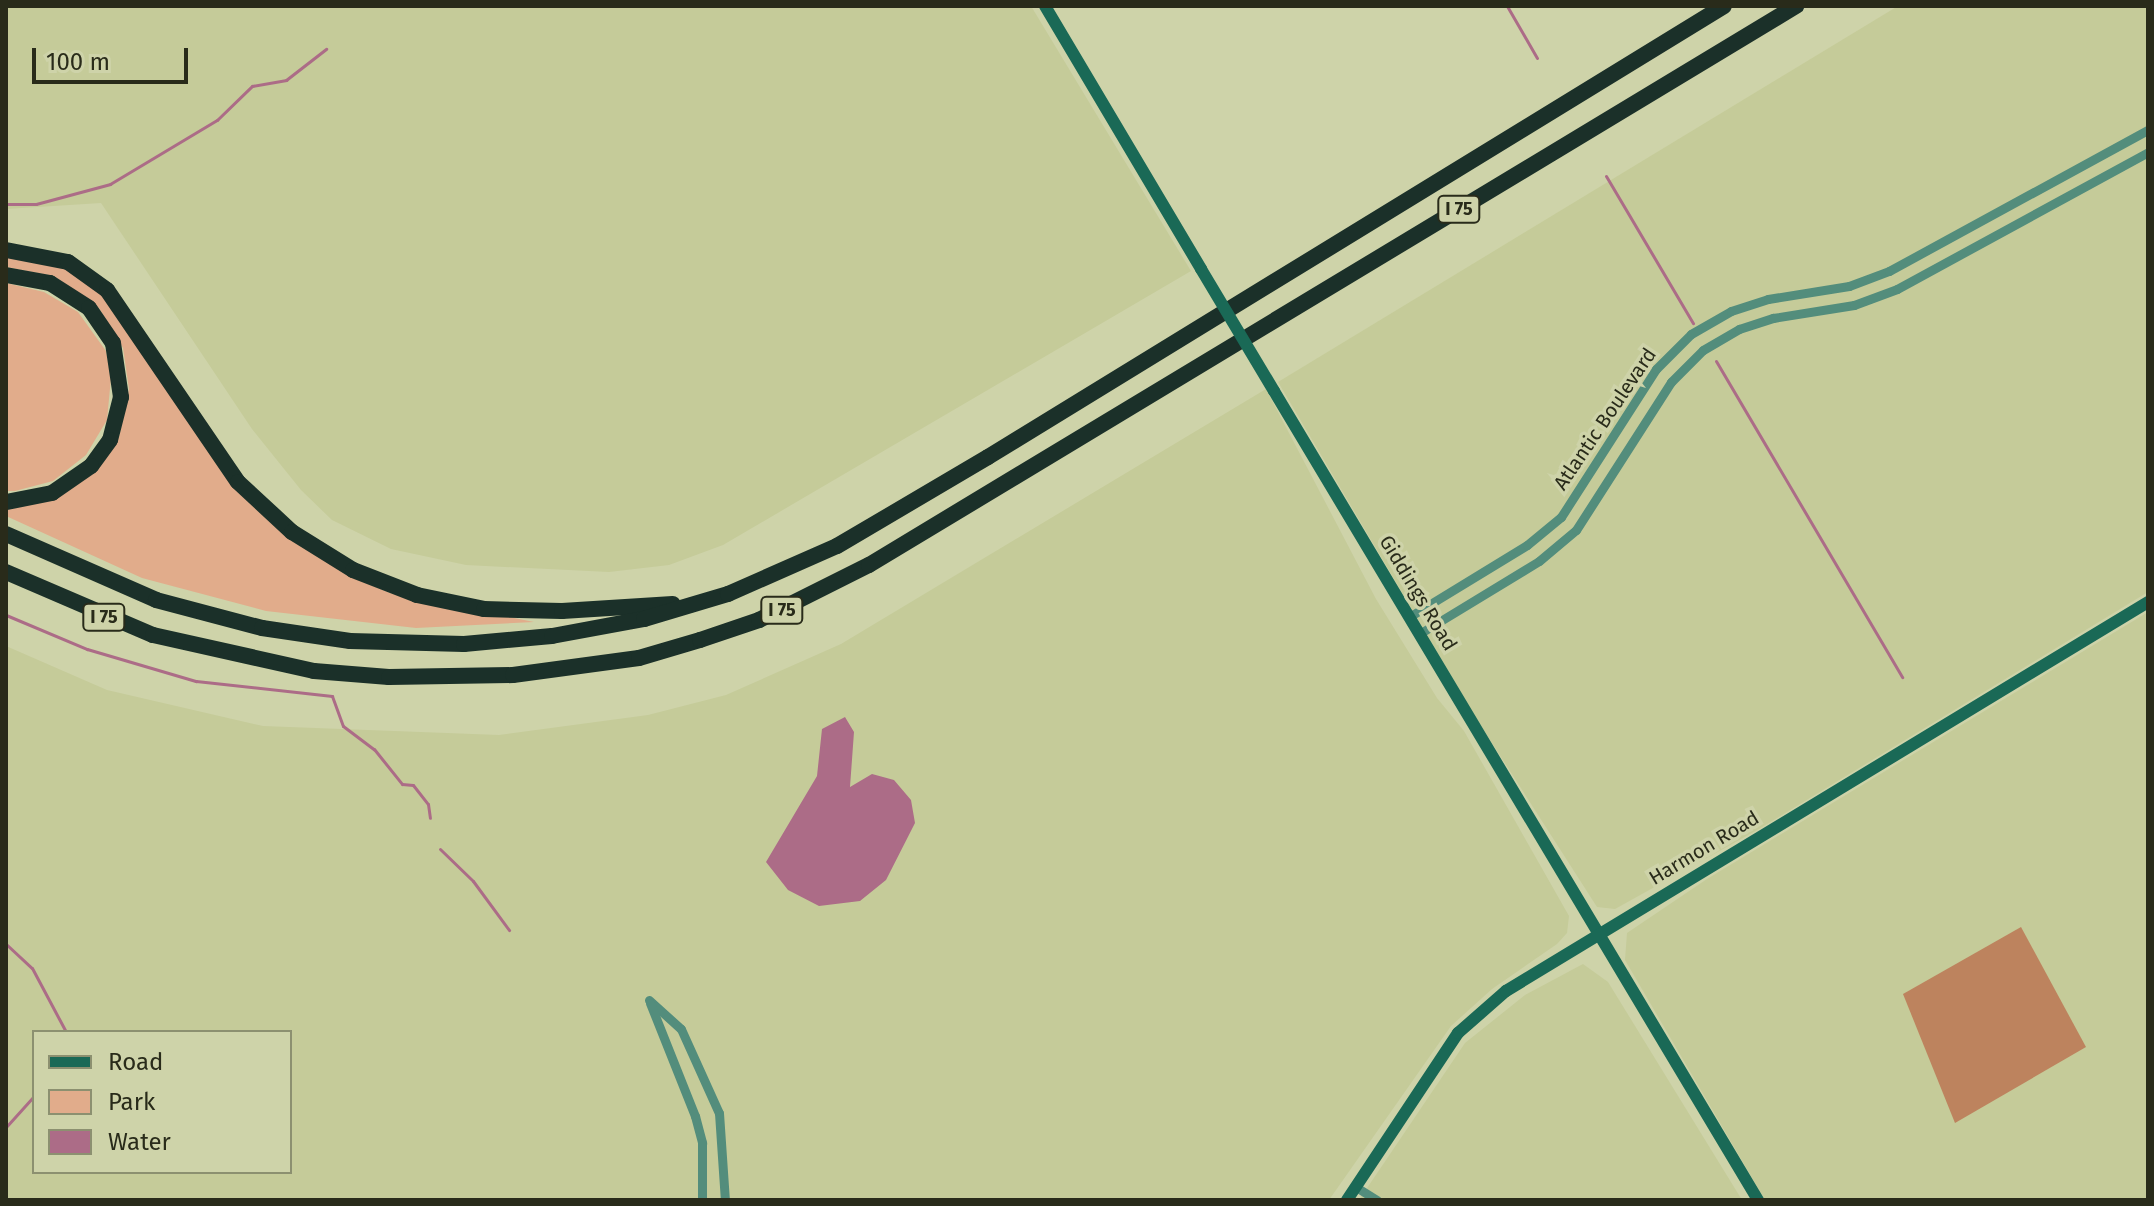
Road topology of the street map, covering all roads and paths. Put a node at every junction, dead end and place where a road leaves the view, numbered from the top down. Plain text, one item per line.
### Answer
1 (1045, 6) edge
2 (1724, 6) edge
3 (1796, 6) edge
4 (2148, 130) edge
5 (2148, 152) edge
6 (6, 250) edge
7 (6, 275) edge
8 (6, 502) edge
9 (6, 534) edge
10 (6, 572) edge
11 (698, 602) junction
12 (2148, 602) edge
13 (1409, 617) junction
14 (1419, 634) junction
15 (1599, 935) junction
16 (1356, 1187) junction
17 (702, 1200) edge
18 (725, 1200) edge
19 (1347, 1200) edge
20 (1377, 1200) edge
21 (1758, 1200) edge

1 - 13 street, Giddings Road, bridge
2 - 11 highway, I 75
3 - 10 highway, I 75
4 - 13 street, Atlantic Boulevard
5 - 14 street, Atlantic Boulevard
6 - 11 highway
7 - 8 highway
9 - 11 highway, I 75
12 - 15 street, Harmon Road
13 - 14 street, Giddings Road
14 - 15 street, Giddings Road
15 - 16 street, Harmon Road
15 - 21 street, Giddings Road
16 - 19 street, Harmon Road
16 - 20 street
17 - 18 street

